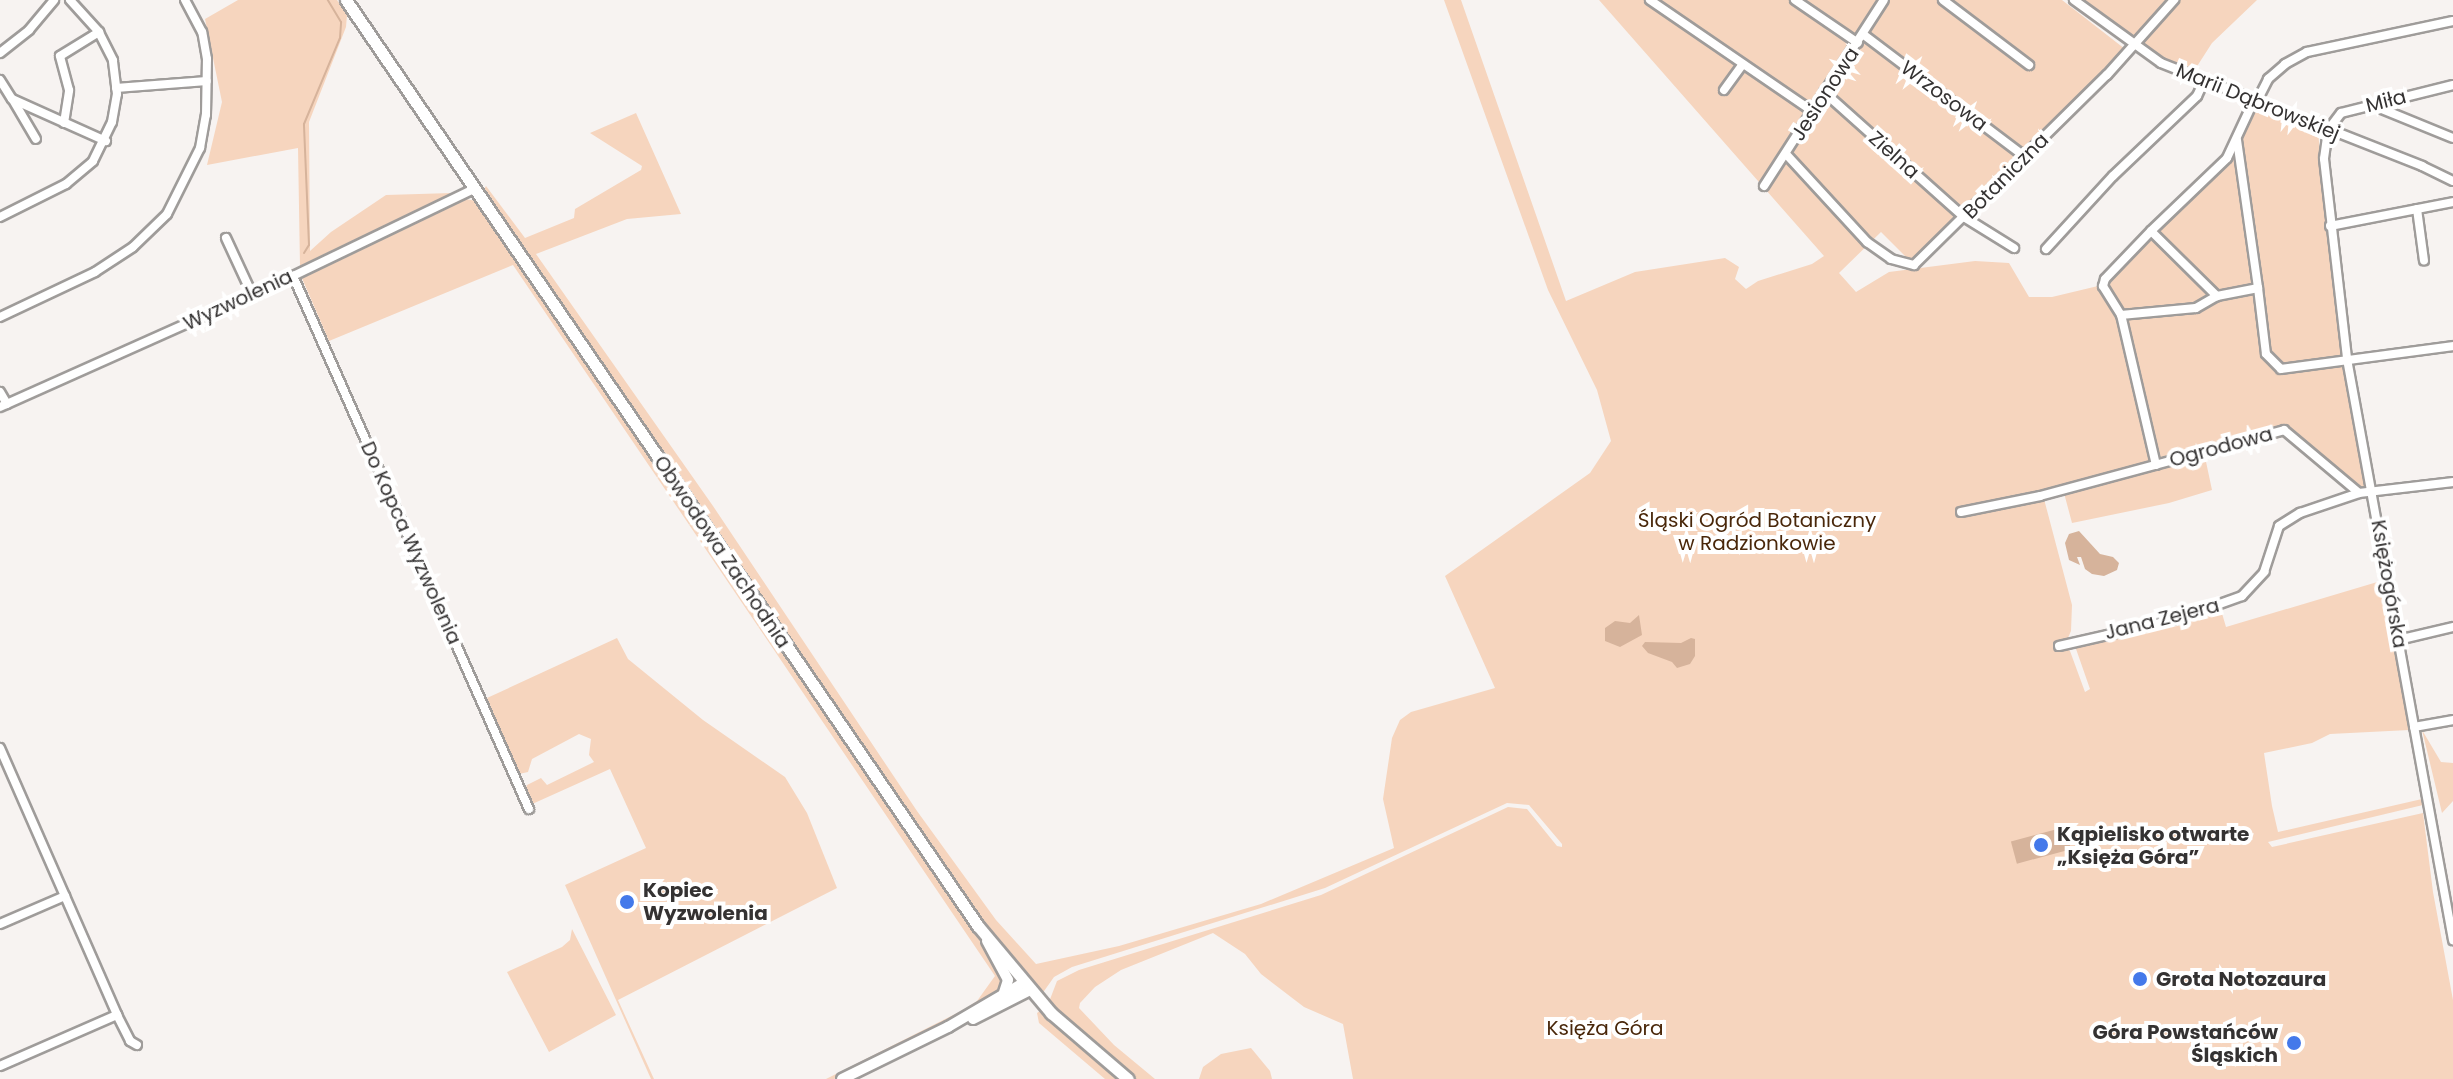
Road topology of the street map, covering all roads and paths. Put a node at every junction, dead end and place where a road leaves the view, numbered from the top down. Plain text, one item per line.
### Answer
1 (54, 0) edge
2 (70, 0) edge
3 (185, 0) edge
4 (346, 0) edge
5 (1650, 0) edge
6 (1795, 0) edge
7 (1884, 0) edge
8 (1943, 0) edge
9 (2074, 0) edge
10 (2174, 0) edge
11 (2453, 21) edge
12 (99, 32) junction
13 (1861, 39) junction
14 (2132, 46) junction
15 (0, 53) edge
16 (1743, 64) junction
17 (2029, 65) dead end
18 (0, 80) edge
19 (207, 81) junction
20 (2204, 81) junction
21 (2453, 85) edge
22 (116, 88) junction
23 (1724, 90) dead end
24 (1824, 92) junction
25 (12, 99) junction
26 (2255, 100) junction
27 (2371, 104) junction
28 (1812, 111) junction
29 (64, 123) junction
30 (2328, 130) junction
31 (2453, 138) edge
32 (36, 139) dead end
33 (2237, 139) junction
34 (106, 141) junction
35 (1786, 154) junction
36 (2024, 156) junction
37 (2453, 181) edge
38 (1764, 186) dead end
39 (474, 189) junction
40 (2453, 202) edge
41 (2417, 209) junction
42 (0, 217) edge
43 (1964, 217) junction
44 (2330, 226) junction
45 (2151, 231) junction
46 (226, 238) dead end
47 (2014, 248) dead end
48 (2046, 249) dead end
49 (2424, 261) dead end
50 (293, 276) junction
51 (2258, 288) junction
52 (252, 294) junction
53 (2217, 296) junction
54 (2121, 315) junction
55 (0, 317) edge
56 (2453, 346) edge
57 (2347, 359) junction
58 (0, 392) edge
59 (3, 406) edge
60 (2156, 465) junction
61 (2453, 482) edge
62 (2372, 491) junction
63 (2359, 493) junction
64 (1961, 512) dead end
65 (2453, 627) edge
66 (2398, 640) junction
67 (2059, 646) dead end
68 (2453, 720) edge
69 (2414, 727) junction
70 (0, 748) edge
71 (529, 809) dead end
72 (65, 896) junction
73 (0, 924) edge
74 (978, 926) junction
75 (2453, 940) edge
76 (1027, 987) junction
77 (1003, 995) junction
78 (117, 1015) junction
79 (948, 1027) junction
80 (137, 1045) dead end
81 (0, 1066) edge
82 (842, 1079) edge
83 (1128, 1079) edge

1 - 15 street
2 - 12 street
3 - 19 street
4 - 39 main road, Obwodowa Zachodnia
5 - 16 street
6 - 13 street, Wrzosowa
7 - 13 street, Jesionowa
8 - 17 street
9 - 14 street, Marii Dąbrowskiej
10 - 14 street, Botaniczna
11 - 26 street, Ogrodowa
12 - 22 street
12 - 29 street
13 - 24 street, Jesionowa
13 - 36 street, Wrzosowa
14 - 20 street, Marii Dąbrowskiej
14 - 36 street, Botaniczna
16 - 23 street
16 - 28 street
18 - 25 street
19 - 22 street
19 - 55 street
20 - 26 street, Marii Dąbrowskiej
20 - 48 street
21 - 27 street, Miła
22 - 34 street
24 - 28 street, Jesionowa
24 - 43 street, Zielna
25 - 29 street
25 - 32 street
26 - 30 street, Marii Dąbrowskiej
26 - 33 street, Ogrodowa
27 - 30 street, Miła
27 - 31 street
28 - 35 street, Jesionowa
29 - 34 street
30 - 37 street, Marii Dąbrowskiej
30 - 44 street, Księżogórska
33 - 45 street, Ogrodowa
33 - 51 street
34 - 42 street
35 - 38 street, Jesionowa
35 - 43 street, Botaniczna
36 - 43 street, Botaniczna
39 - 50 street, Wyzwolenia
39 - 74 main road, Obwodowa Zachodnia
40 - 41 street
41 - 44 street
41 - 49 street
43 - 47 street, Zielna
44 - 57 street, Księżogórska
45 - 53 street
45 - 54 street, Ogrodowa
46 - 52 street
50 - 52 street, Wyzwolenia
50 - 71 street, Do Kopca Wyzwolenia
51 - 53 street
51 - 57 street
52 - 59 street, Wyzwolenia
53 - 54 street
54 - 60 street, Ogrodowa
56 - 57 street
57 - 62 street, Księżogórska
58 - 59 street
60 - 63 street, Ogrodowa
60 - 64 street, Ogrodowa
61 - 62 street, Jana Zejera
62 - 63 street, Jana Zejera
62 - 66 street, Księżogórska
63 - 67 street, Jana Zejera
65 - 66 street
66 - 69 street, Księżogórska
68 - 69 street
69 - 75 street, Księżogórska
70 - 72 street
72 - 73 street
72 - 78 street
74 - 76 main road, Obwodowa Zachodnia
74 - 77 street
76 - 77 street
76 - 79 street
76 - 83 main road, Obwodowa Zachodnia
77 - 79 street
78 - 80 street
78 - 81 street
79 - 82 street

